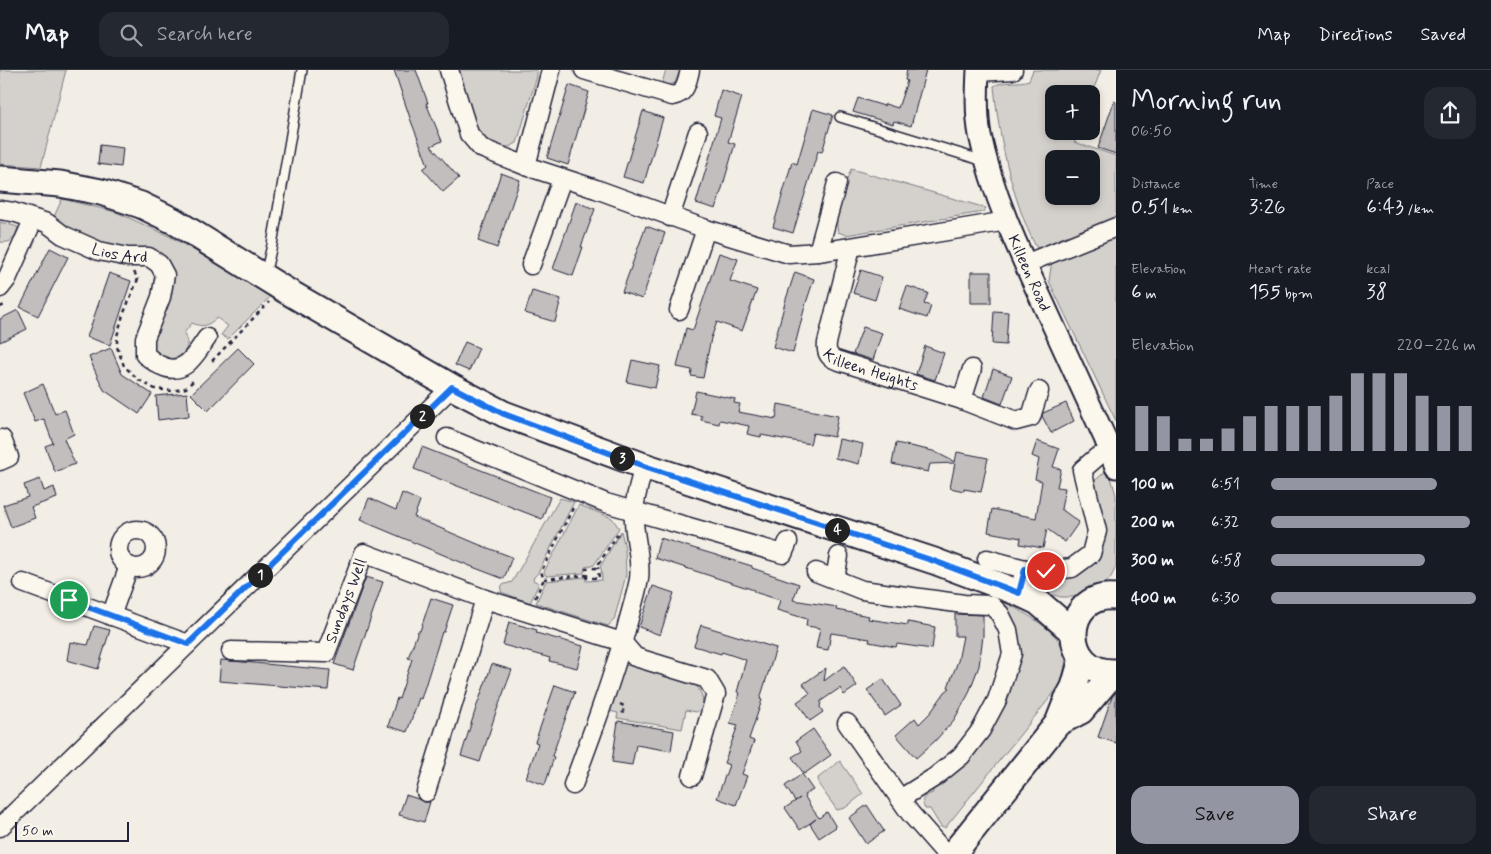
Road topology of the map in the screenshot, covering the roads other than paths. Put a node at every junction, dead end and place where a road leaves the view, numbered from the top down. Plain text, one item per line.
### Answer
1 (302, 70) edge
2 (449, 70) edge
3 (551, 70) edge
4 (584, 70) edge
5 (690, 70) edge
6 (1013, 70) edge
7 (978, 71) edge
8 (840, 117) dead end
9 (698, 132) dead end
10 (987, 161) junction
11 (526, 166) junction
12 (0, 179) edge
13 (562, 179) junction
14 (837, 183) dead end
15 (0, 210) edge
16 (670, 217) junction
17 (1008, 221) junction
18 (30, 227) dead end
19 (1116, 227) edge
20 (706, 229) junction
21 (851, 247) junction
22 (818, 252) junction
23 (1025, 264) junction
24 (531, 265) dead end
25 (265, 277) junction
26 (0, 288) edge
27 (679, 310) dead end
28 (207, 338) dead end
29 (972, 369) dead end
30 (452, 387) junction
31 (1039, 391) dead end
32 (962, 400) junction
33 (447, 438) dead end
34 (0, 440) edge
35 (1110, 455) edge
36 (0, 461) edge
37 (644, 466) junction
38 (634, 510) junction
39 (788, 542) dead end
40 (839, 556) dead end
41 (987, 560) dead end
42 (129, 566) dead end
43 (1025, 569) junction
44 (816, 572) dead end
45 (835, 579) junction
46 (22, 582) dead end
47 (1114, 593) edge
48 (1029, 598) junction
49 (485, 599) junction
50 (1084, 608) junction
51 (111, 616) junction
52 (1073, 632) junction
53 (622, 642) junction
54 (188, 644) junction
55 (231, 651) dead end
56 (1082, 659) junction
57 (1115, 672) edge
58 (847, 723) dead end
59 (1058, 723) junction
60 (692, 776) dead end
61 (574, 785) dead end
62 (426, 792) dead end
63 (900, 799) junction
64 (0, 827) edge
65 (946, 854) edge
66 (953, 854) edge

1 - 25 lane
2 - 11 street
3 - 11 street
4 - 5 street
6 - 7 street
7 - 10 street, Killeen Road
8 - 10 lane
9 - 16 street
10 - 17 street, Killeen Road
11 - 13 street
12 - 25 main road
13 - 16 street
13 - 24 street
14 - 22 street
15 - 28 street, Lios Ard
16 - 20 street
17 - 21 street
17 - 23 street, Killeen Road
18 - 26 street
19 - 23 street
20 - 22 street
20 - 27 street
21 - 22 street
21 - 32 street, Killeen Heights
23 - 35 street, Killeen Road
25 - 30 main road
29 - 32 street
30 - 37 main road
30 - 54 street
31 - 32 street, Killeen Heights
33 - 38 street
34 - 36 street
35 - 43 street
37 - 38 street
37 - 48 main road
38 - 39 street
38 - 53 street
40 - 45 street
41 - 43 street
42 - 51 street
43 - 48 street
44 - 45 street
45 - 63 street
46 - 51 street
47 - 50 main road
48 - 50 main road
48 - 52 main road
49 - 53 street, Sundays Well
49 - 55 street, Sundays Well
49 - 62 street
50 - 52 main road
51 - 54 street
52 - 56 main road
53 - 60 street, Sundays Well
53 - 61 street
54 - 64 street
56 - 57 main road
56 - 59 main road
57 - 59 main road
58 - 63 street
59 - 66 main road
63 - 65 street

